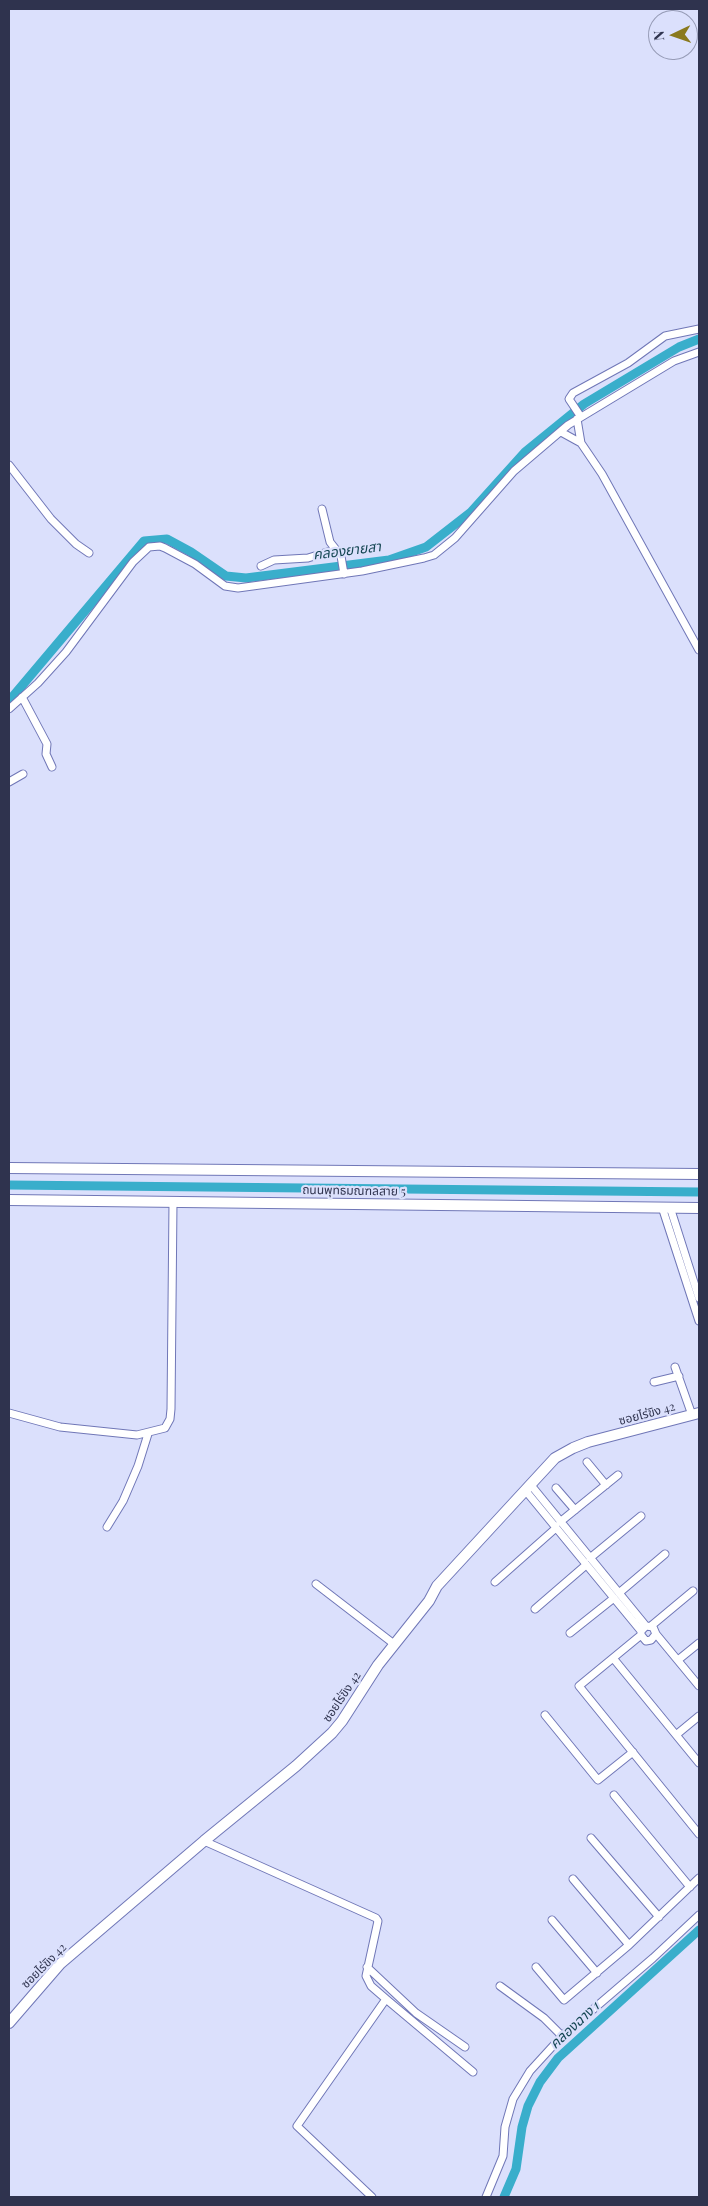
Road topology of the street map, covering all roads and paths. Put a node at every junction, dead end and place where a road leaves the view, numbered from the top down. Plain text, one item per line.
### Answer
1 (699, 329) edge
2 (699, 352) edge
3 (579, 416) junction
4 (561, 432) junction
5 (581, 443) junction
6 (9, 465) edge
7 (322, 509) dead end
8 (334, 550) junction
9 (89, 553) dead end
10 (261, 566) dead end
11 (343, 571) junction
12 (699, 650) edge
13 (22, 697) junction
14 (9, 709) edge
15 (52, 767) dead end
16 (23, 774) dead end
17 (9, 782) edge
18 (9, 1168) edge
19 (699, 1174) edge
20 (9, 1200) edge
21 (173, 1202) junction
22 (666, 1207) junction
23 (699, 1208) edge
24 (699, 1298) edge
25 (699, 1321) edge
26 (676, 1367) dead end
27 (679, 1376) junction
28 (654, 1382) dead end
29 (9, 1413) edge
30 (696, 1414) edge
31 (148, 1434) junction
32 (587, 1462) dead end
33 (618, 1475) dead end
34 (606, 1485) junction
35 (527, 1487) junction
36 (556, 1488) dead end
37 (575, 1510) junction
38 (642, 1516) dead end
39 (558, 1525) junction
40 (107, 1526) dead end
41 (666, 1554) dead end
42 (588, 1561) junction
43 (495, 1582) dead end
44 (316, 1584) dead end
45 (693, 1592) dead end
46 (616, 1595) junction
47 (535, 1609) dead end
48 (644, 1629) junction
49 (570, 1633) dead end
50 (656, 1634) junction
51 (699, 1643) edge
52 (394, 1644) junction
53 (613, 1658) junction
54 (678, 1660) junction
55 (699, 1686) edge
56 (545, 1715) dead end
57 (699, 1716) edge
58 (676, 1735) junction
59 (633, 1752) junction
60 (699, 1763) edge
61 (614, 1795) dead end
62 (699, 1834) edge
63 (592, 1838) dead end
64 (204, 1841) junction
65 (699, 1878) edge
66 (573, 1879) dead end
67 (690, 1887) junction
68 (699, 1915) edge
69 (659, 1917) junction
70 (552, 1920) dead end
71 (629, 1945) junction
72 (367, 1967) junction
73 (536, 1967) dead end
74 (597, 1973) junction
75 (500, 1986) dead end
76 (386, 1999) junction
77 (9, 2023) edge
78 (562, 2036) junction
79 (465, 2047) dead end
80 (472, 2072) dead end
81 (372, 2197) edge
82 (486, 2197) edge

1 - 3 street
2 - 3 street
3 - 4 street
3 - 5 street
4 - 5 street
4 - 11 street
5 - 12 street
6 - 9 street
7 - 8 street
8 - 10 street
8 - 11 street
11 - 13 street
13 - 14 street
13 - 15 street
16 - 17 street
18 - 19 main road, ถนนพุทธมณฑลสาย 5
20 - 21 main road, ถนนพุทธมณฑลสาย 5
21 - 22 main road, ถนนพุทธมณฑลสาย 5
21 - 31 street
22 - 23 main road, ถนนพุทธมณฑลสาย 5
22 - 24 street
22 - 25 street
26 - 27 street
27 - 28 street
27 - 30 street
29 - 31 street
30 - 35 main road, ซอยไร่ขิง 42
31 - 40 street
32 - 34 street
33 - 34 street
34 - 37 street
35 - 39 street
35 - 52 main road, ซอยไร่ขิง 42
36 - 37 street
37 - 39 street
38 - 42 street
39 - 42 street
39 - 43 street
41 - 46 street
42 - 46 street
42 - 47 street
44 - 52 street
45 - 48 street
46 - 48 street
46 - 49 street
48 - 50 street
48 - 50 street
48 - 53 street
50 - 54 street
51 - 54 street
52 - 64 main road, ซอยไร่ขิง 42
53 - 58 street
53 - 59 street
54 - 55 street
56 - 59 street
57 - 58 street
58 - 60 street
59 - 62 street
61 - 67 street
63 - 69 street
64 - 72 street
64 - 77 main road, ซอยไร่ขิง 42
65 - 67 street
66 - 71 street
67 - 69 street
68 - 78 street
69 - 71 street
70 - 74 street
71 - 74 street
72 - 76 street
72 - 79 street
73 - 74 street
75 - 78 street
76 - 80 street
76 - 81 street
78 - 82 street

